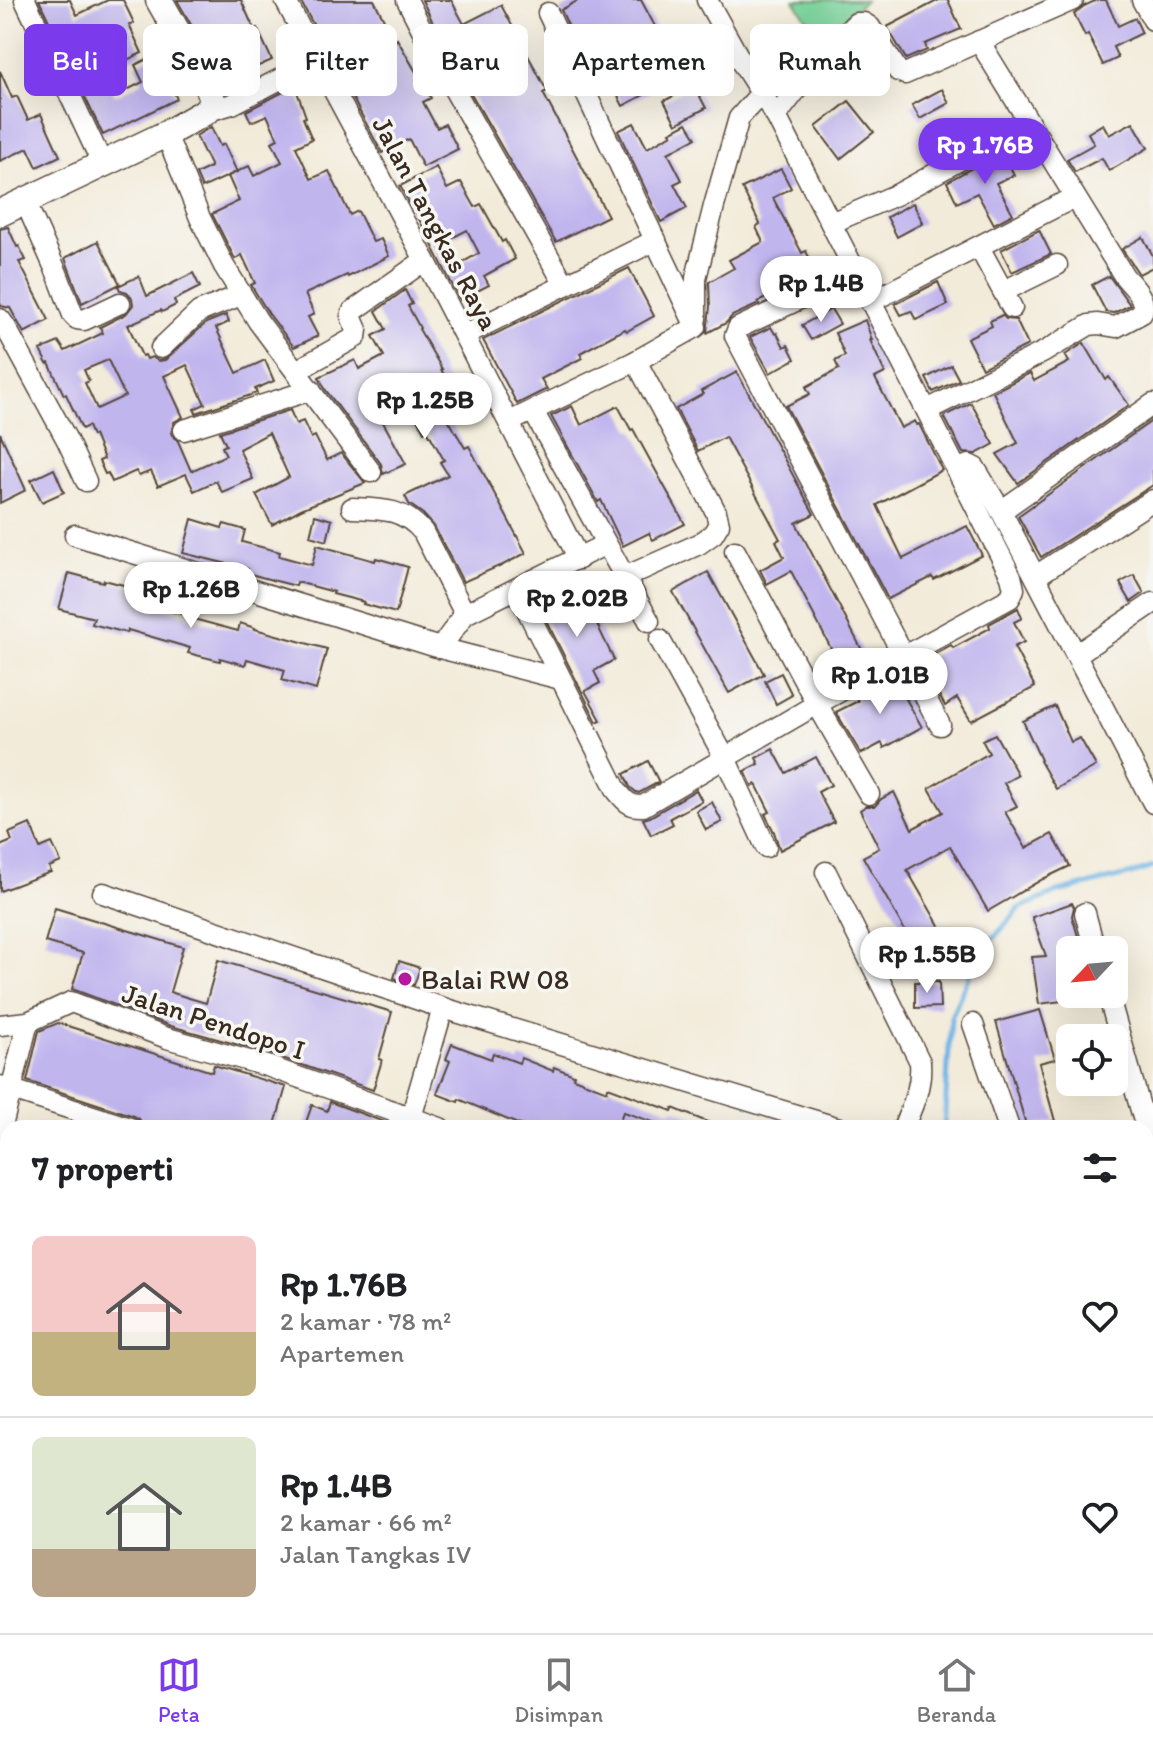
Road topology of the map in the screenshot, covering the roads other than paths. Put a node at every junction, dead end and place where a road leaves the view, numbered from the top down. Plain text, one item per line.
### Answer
1 (25, 0) edge
2 (159, 0) edge
3 (285, 0) edge
4 (407, 0) edge
5 (707, 0) edge
6 (1073, 0) edge
7 (1142, 0) edge
8 (548, 13) dead end
9 (1153, 20) edge
10 (298, 24) edge
11 (979, 41) junction
12 (750, 74) edge
13 (276, 81) edge
14 (336, 96) edge
15 (758, 96) edge
16 (763, 96) edge
17 (205, 112) junction
18 (776, 116) junction
19 (1029, 122) junction
20 (166, 134) junction
21 (103, 165) junction
22 (25, 201) junction
23 (1065, 202) dead end
24 (0, 213) edge
25 (831, 223) junction
26 (656, 240) junction
27 (979, 247) junction
28 (425, 260) junction
29 (1057, 265) dead end
30 (855, 273) junction
31 (565, 285) junction
32 (241, 295) junction
33 (870, 302) junction
34 (120, 303) dead end
35 (0, 319) edge
36 (696, 327) junction
37 (464, 335) junction
38 (161, 348) dead end
39 (636, 361) junction
40 (296, 371) junction
41 (311, 390) junction
42 (1153, 404) edge
43 (927, 410) junction
44 (533, 411) junction
45 (509, 422) junction
46 (184, 430) dead end
47 (956, 469) junction
48 (371, 472) dead end
49 (86, 481) dead end
50 (1153, 500) edge
51 (352, 508) dead end
52 (1001, 511) junction
53 (75, 535) dead end
54 (606, 544) junction
55 (735, 551) dead end
56 (579, 559) junction
57 (1036, 576) junction
58 (625, 577) junction
59 (517, 590) junction
60 (1150, 611) edge
61 (465, 614) junction
62 (649, 621) dead end
63 (660, 640) dead end
64 (440, 648) junction
65 (1077, 654) junction
66 (905, 658) junction
67 (561, 679) junction
68 (817, 704) junction
69 (940, 725) dead end
70 (725, 758) junction
71 (869, 794) dead end
72 (1153, 803) edge
73 (766, 847) dead end
74 (826, 872) dead end
75 (103, 893) dead end
76 (1085, 913) dead end
77 (1091, 936) edge
78 (443, 1008) junction
79 (1112, 1008) edge
80 (28, 1022) junction
81 (973, 1024) dead end
82 (0, 1025) edge
83 (0, 1066) edge
84 (5, 1088) edge
85 (2, 1120) edge
86 (94, 1120) edge
87 (402, 1120) edge
88 (410, 1120) edge
89 (813, 1120) edge
90 (906, 1120) edge
91 (1006, 1120) edge
92 (1144, 1120) edge

1 - 21 street
2 - 17 street
3 - 10 street, Jalan Tangkas Raya
4 - 31 street
5 - 12 street
6 - 11 street
7 - 9 street
8 - 26 street
11 - 18 street
11 - 19 street
13 - 17 street
14 - 28 street, Jalan Tangkas Raya
15 - 36 street
16 - 18 street
17 - 20 street
18 - 25 street
19 - 25 street
19 - 43 street
20 - 21 street
20 - 32 street
21 - 22 street
22 - 24 street
22 - 34 street
23 - 27 street
25 - 30 street
26 - 31 street
26 - 36 street
27 - 29 street
27 - 33 street
28 - 37 street, Jalan Tangkas Raya
28 - 40 street
30 - 33 street
30 - 66 street
31 - 37 street
32 - 38 street
32 - 40 street
33 - 43 street
35 - 49 street
36 - 39 street
37 - 45 street, Jalan Tangkas Raya
39 - 44 street
39 - 58 street
40 - 41 street
41 - 46 street
41 - 48 street
42 - 52 street
43 - 47 street
44 - 45 street
44 - 54 street
45 - 56 street, Jalan Tangkas Raya
47 - 52 street
47 - 66 street
50 - 57 street
51 - 61 street
52 - 57 street
53 - 64 street
54 - 56 street
54 - 58 street
55 - 68 street
56 - 59 street
57 - 65 street
58 - 62 street
59 - 61 street
59 - 67 street
60 - 65 street
61 - 64 street
63 - 70 street
64 - 67 street
65 - 72 street
66 - 68 street
66 - 69 street
67 - 70 street
68 - 70 street
68 - 71 street
70 - 73 street
74 - 90 street
75 - 78 street
76 - 77 street
78 - 88 street
78 - 89 street
79 - 92 street
80 - 82 street, Jalan Pendopo I
80 - 84 street
80 - 87 street, Jalan Pendopo I
81 - 91 street
83 - 84 street
84 - 85 street
84 - 86 street

